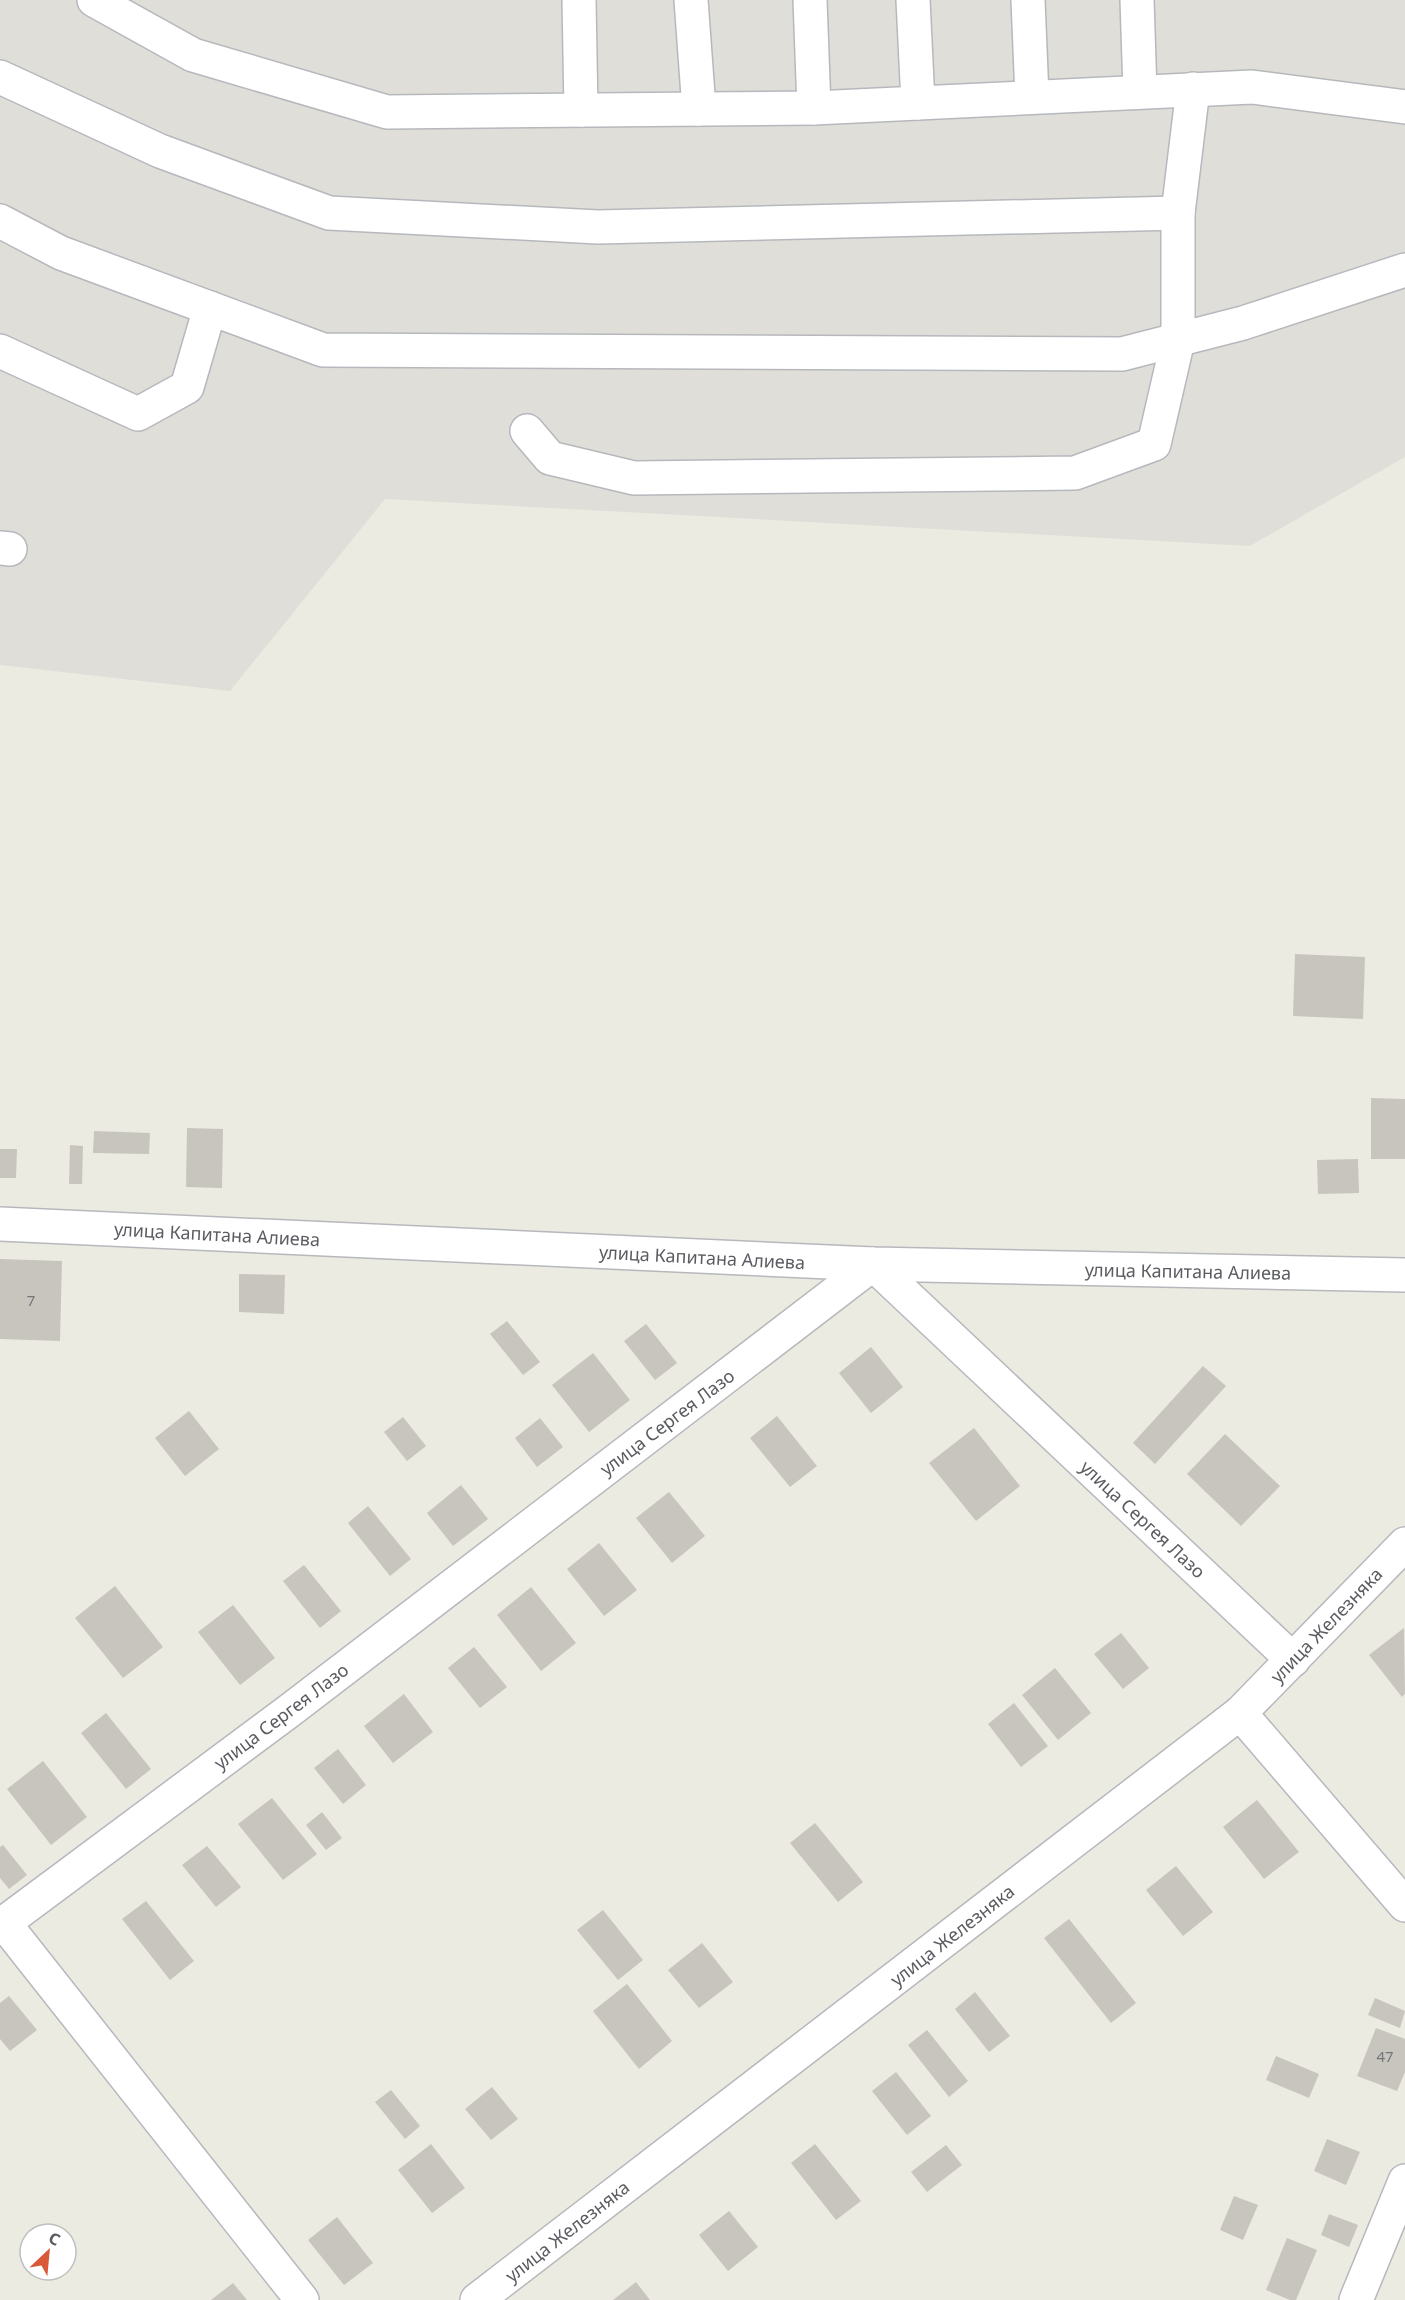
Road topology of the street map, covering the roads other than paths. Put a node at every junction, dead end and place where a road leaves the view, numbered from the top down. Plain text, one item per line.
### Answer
1 (94, 0) edge
2 (579, 0) edge
3 (691, 0) edge
4 (810, 0) edge
5 (913, 0) edge
6 (1028, 0) edge
7 (1137, 0) edge
8 (0, 77) edge
9 (1193, 89) junction
10 (1140, 92) junction
11 (1032, 97) junction
12 (918, 103) junction
13 (1405, 107) edge
14 (814, 108) junction
15 (699, 109) junction
16 (581, 110) junction
17 (1178, 213) junction
18 (0, 221) edge
19 (1405, 270) edge
20 (210, 308) junction
21 (1178, 340) junction
22 (0, 351) edge
23 (527, 431) dead end
24 (0, 1224) edge
25 (873, 1264) junction
26 (1405, 1275) edge
27 (1405, 1544) edge
28 (1293, 1660) junction
29 (1240, 1713) junction
30 (1405, 1905) edge
31 (2, 1924) edge
32 (1405, 2181) edge
33 (302, 2300) edge
34 (477, 2300) edge
35 (1356, 2300) edge

1 - 16 lane
2 - 16 lane
3 - 15 lane
4 - 14 lane
5 - 12 lane
6 - 11 lane
7 - 10 lane
8 - 17 lane
9 - 10 lane
9 - 13 lane
9 - 17 lane
10 - 11 lane
11 - 12 lane
12 - 14 lane
14 - 15 lane
15 - 16 lane
17 - 21 lane
18 - 20 lane
19 - 21 lane
20 - 21 lane
20 - 22 lane
21 - 23 lane
24 - 25 lane, улица Капитана Алиева
25 - 26 lane, улица Капитана Алиева
25 - 28 lane, улица Сергея Лазо
25 - 31 lane, улица Сергея Лазо
27 - 28 lane, улица Железняка
28 - 29 lane, улица Железняка
29 - 30 lane
29 - 34 lane, улица Железняка
31 - 33 lane
32 - 35 lane

